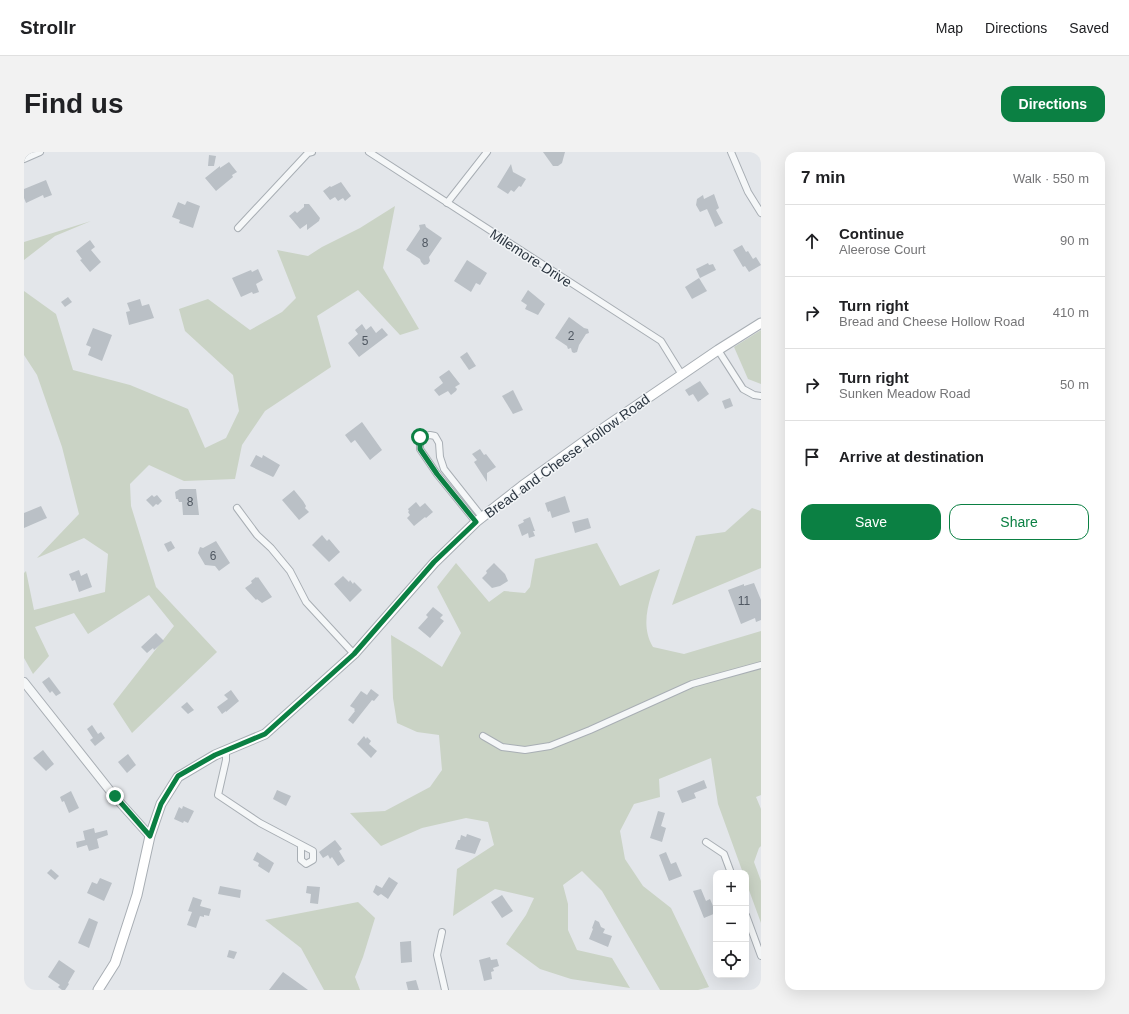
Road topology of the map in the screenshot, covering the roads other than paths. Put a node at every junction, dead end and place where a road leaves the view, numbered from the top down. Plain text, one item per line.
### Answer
1 (40, 152) edge
2 (312, 152) edge
3 (369, 152) edge
4 (487, 152) edge
5 (731, 152) edge
6 (24, 159) edge
7 (447, 203) junction
8 (761, 213) edge
9 (238, 228) dead end
10 (761, 323) edge
11 (718, 350) junction
12 (682, 375) junction
13 (761, 396) edge
14 (237, 508) dead end
15 (479, 519) junction
16 (354, 654) junction
17 (761, 665) edge
18 (24, 682) edge
19 (483, 736) dead end
20 (226, 750) junction
21 (150, 836) junction
22 (706, 842) dead end
23 (301, 845) dead end
24 (730, 870) edge
25 (749, 923) edge
26 (442, 932) dead end
27 (761, 956) edge
28 (98, 990) edge
29 (445, 990) edge

1 - 6 street
2 - 9 street
3 - 7 street, Milemore Drive
4 - 7 street
5 - 8 street
7 - 12 street, Milemore Drive
10 - 11 main road, Bread and Cheese Hollow Road
11 - 12 main road, Bread and Cheese Hollow Road
11 - 13 street
12 - 15 main road, Bread and Cheese Hollow Road
14 - 16 street
15 - 15 street
15 - 16 main road, Bread and Cheese Hollow Road
16 - 20 main road, Bread and Cheese Hollow Road
17 - 19 street
18 - 21 street
20 - 21 main road, Bread and Cheese Hollow Road
20 - 23 street
21 - 28 main road, Bread and Cheese Hollow Road
22 - 24 street
25 - 27 street
26 - 29 street

